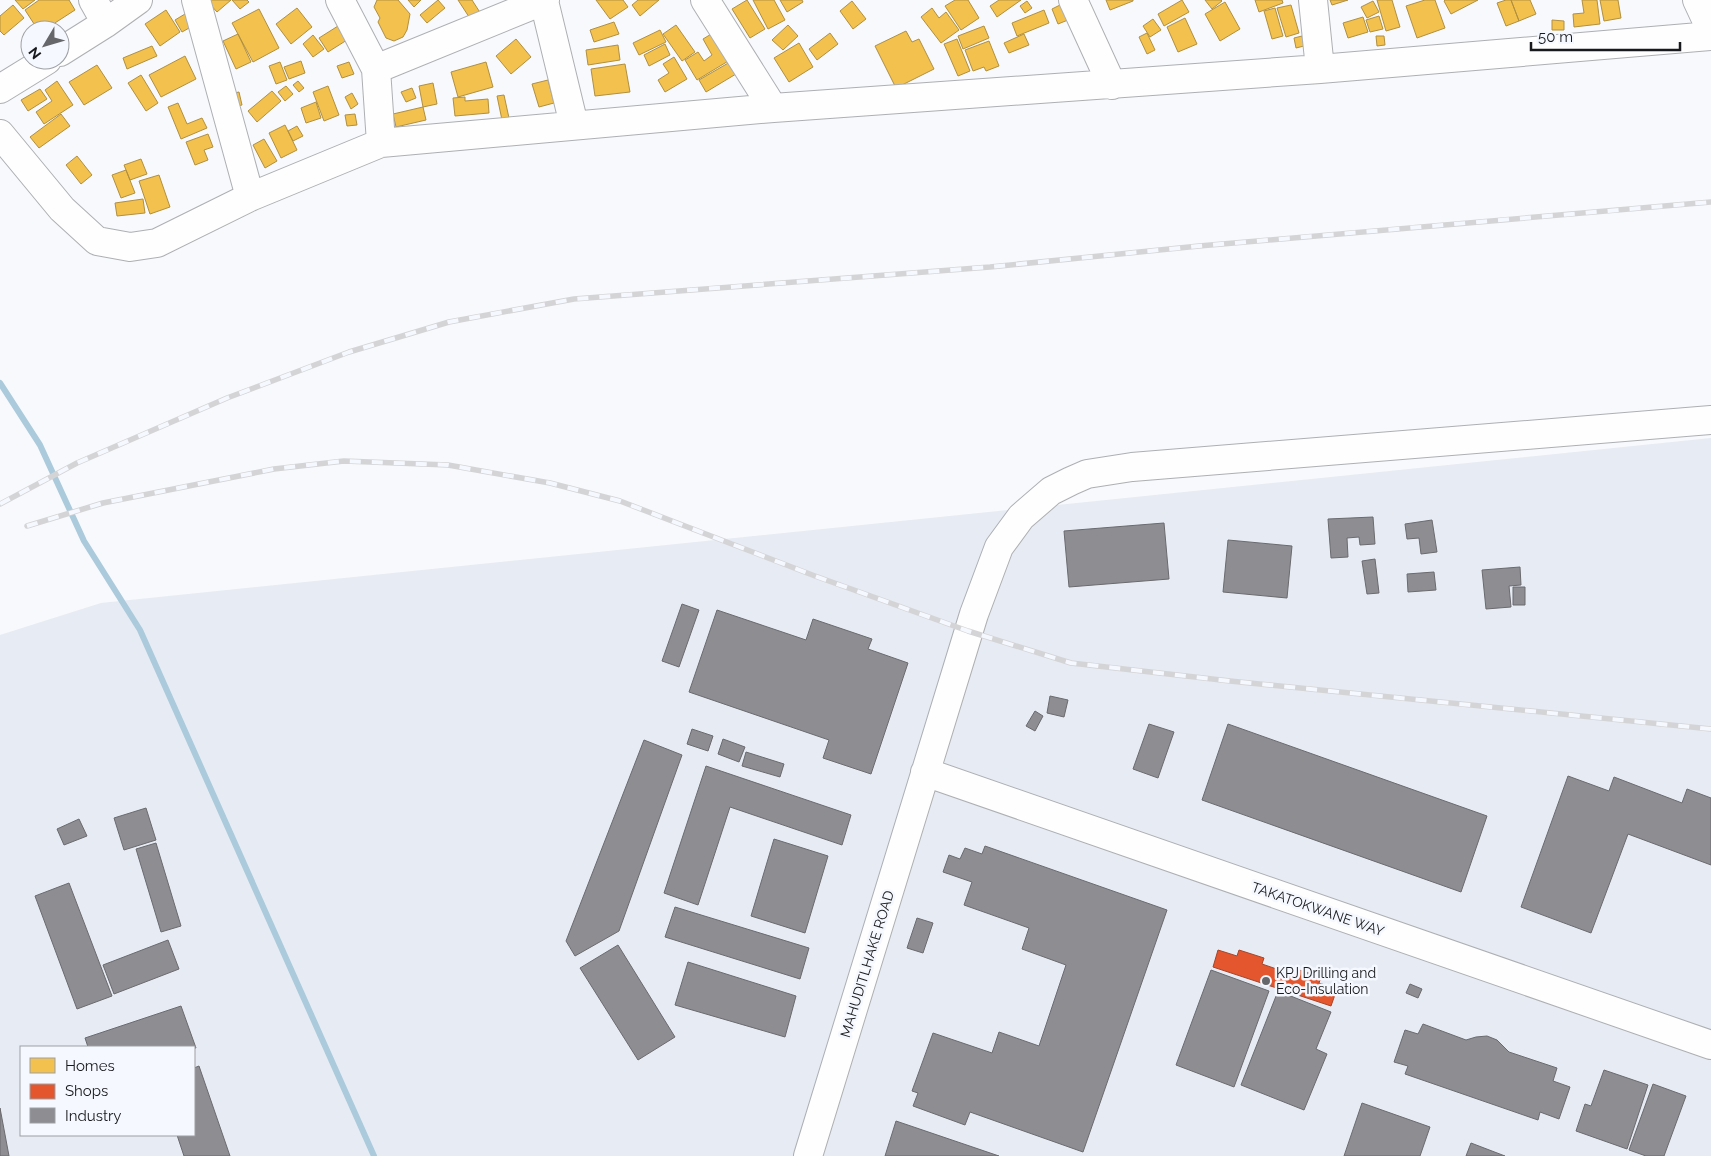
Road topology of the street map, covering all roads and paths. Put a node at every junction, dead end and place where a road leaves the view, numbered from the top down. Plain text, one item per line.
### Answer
1 (92, 0) edge
2 (138, 0) edge
3 (196, 0) edge
4 (340, 0) edge
5 (544, 0) edge
6 (705, 0) edge
7 (1073, 0) edge
8 (1313, 0) edge
9 (1697, 0) edge
10 (106, 23) junction
11 (1711, 30) edge
12 (1711, 36) edge
13 (70, 46) edge
14 (376, 69) junction
15 (1320, 69) junction
16 (31, 70) edge
17 (1112, 85) junction
18 (0, 89) edge
19 (773, 108) junction
20 (574, 125) junction
21 (0, 134) edge
22 (381, 143) junction
23 (250, 197) junction
24 (1711, 420) edge
25 (925, 772) junction
26 (1711, 1045) edge
27 (808, 1156) edge

1 - 10 street
2 - 10 street
3 - 23 street
4 - 14 street
5 - 14 street
5 - 20 street
6 - 19 street
7 - 17 street
8 - 15 street
9 - 11 street
10 - 13 street
12 - 15 street
14 - 22 street
15 - 17 street
16 - 18 street
17 - 19 street
19 - 20 street
20 - 22 street
21 - 23 street
22 - 23 street
24 - 25 street, MAHUDITLHAKE ROAD
25 - 26 street, TAKATOKWANE WAY
25 - 27 street, MAHUDITLHAKE ROAD

